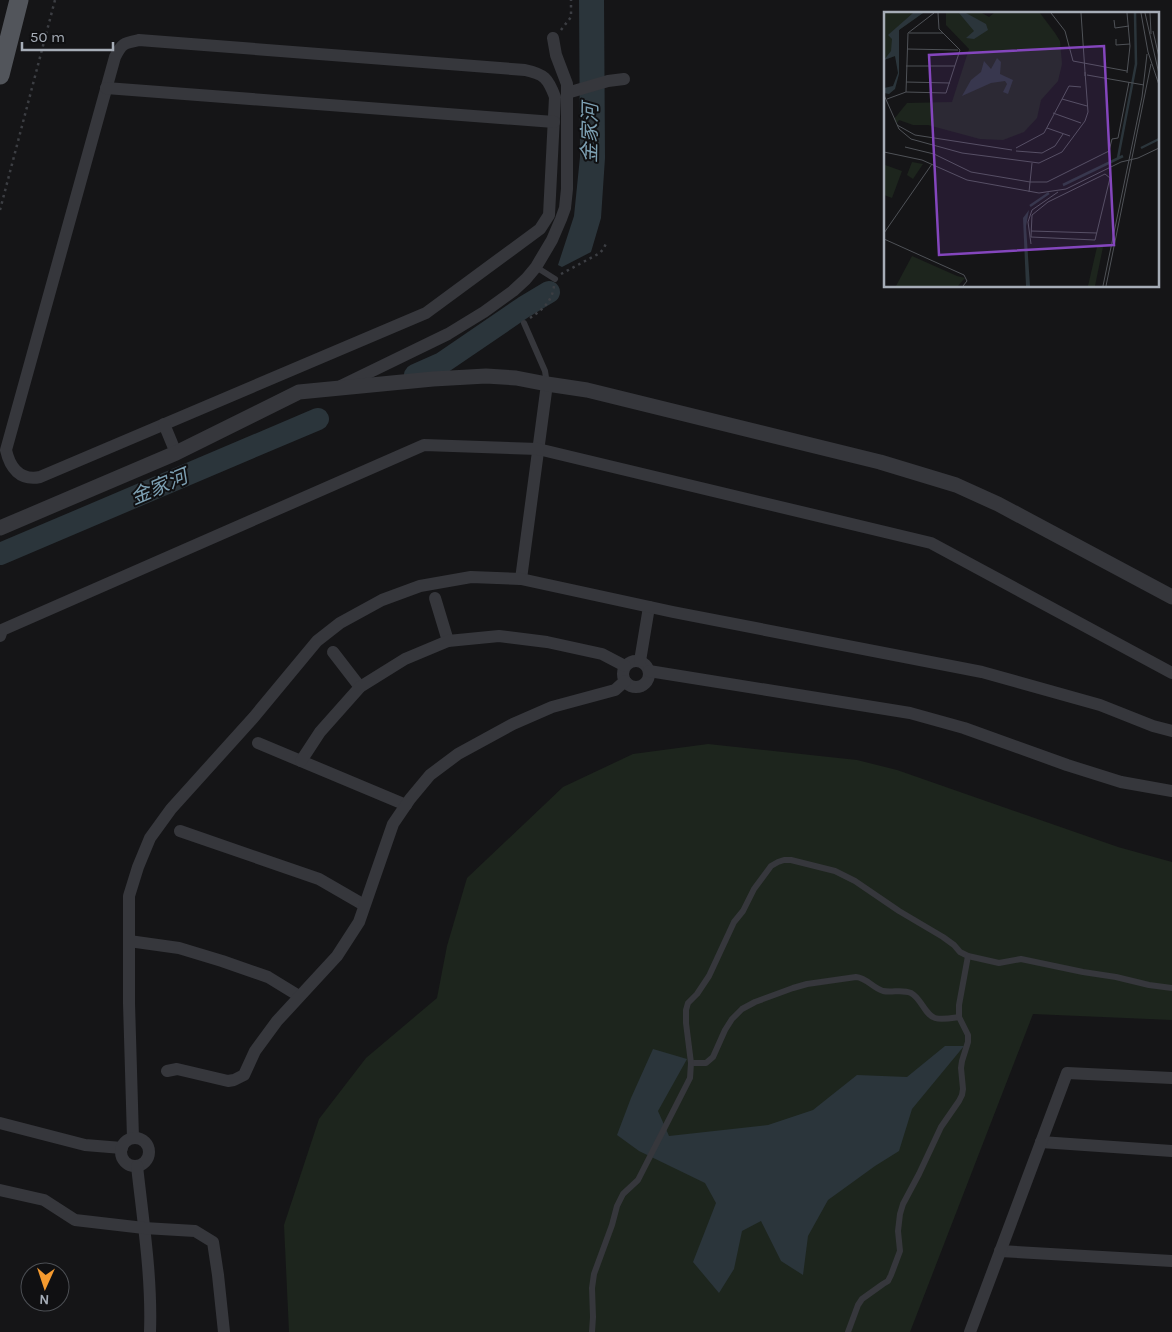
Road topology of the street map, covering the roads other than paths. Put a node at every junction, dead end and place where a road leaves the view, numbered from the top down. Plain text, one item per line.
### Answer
1 (19, 0) edge
2 (553, 38) road end
3 (0, 75) edge
4 (624, 79) dead end
5 (106, 88) junction
6 (573, 91) junction
7 (554, 122) junction
8 (536, 267) junction
9 (555, 279) dead end
10 (524, 323) dead end
11 (290, 371) junction
12 (547, 384) junction
13 (337, 388) junction
14 (299, 392) junction
15 (164, 424) junction
16 (538, 449) junction
17 (176, 453) junction
18 (0, 528) edge
19 (521, 579) junction
20 (1172, 597) edge
21 (435, 598) dead end
22 (649, 607) junction
23 (0, 636) edge
24 (448, 641) junction
25 (333, 652) dead end
26 (640, 661) junction
27 (625, 666) junction
28 (649, 671) junction
29 (1172, 673) edge
30 (625, 681) junction
31 (360, 687) junction
32 (1172, 731) edge
33 (258, 743) dead end
34 (301, 761) junction
35 (1172, 791) edge
36 (406, 805) junction
37 (180, 831) dead end
38 (364, 905) junction
39 (129, 941) junction
40 (968, 956) junction
41 (1172, 988) edge
42 (299, 996) junction
43 (959, 1018) junction
44 (691, 1064) junction
45 (167, 1071) dead end
46 (1172, 1078) edge
47 (0, 1123) edge
48 (133, 1138) junction
49 (1041, 1142) junction
50 (122, 1148) junction
51 (1172, 1151) edge
52 (137, 1166) junction
53 (0, 1190) edge
54 (144, 1228) junction
55 (1000, 1251) junction
56 (1172, 1261) edge
57 (150, 1332) edge
58 (224, 1332) edge
59 (592, 1332) edge
60 (848, 1332) edge
61 (970, 1332) edge

1 - 3 main road
2 - 6 street
4 - 6 street
5 - 7 street
5 - 7 street
5 - 15 street
6 - 8 street
7 - 11 street
8 - 9 lane
8 - 13 street
10 - 12 lane
11 - 14 street
11 - 15 street
12 - 13 street
12 - 16 street
12 - 20 street
13 - 14 street
14 - 17 street
15 - 17 street
16 - 19 street
16 - 23 street
16 - 29 street
17 - 18 street
19 - 22 street
19 - 39 street
21 - 24 street
22 - 26 street
22 - 32 street
24 - 27 street
24 - 31 street
25 - 31 street
26 - 27 street
26 - 28 street
27 - 30 street
28 - 30 street
28 - 35 street
30 - 36 street
31 - 34 street
33 - 34 street
34 - 36 street
36 - 38 street
37 - 38 street
38 - 42 street
39 - 42 street
39 - 48 street
40 - 41 lane
40 - 43 lane
40 - 44 lane
42 - 45 street
43 - 44 lane
43 - 60 lane
44 - 59 lane
46 - 49 street
47 - 50 street
48 - 50 street
48 - 52 street
49 - 51 street
49 - 55 street
50 - 52 street
52 - 54 street
53 - 54 street
54 - 57 street
54 - 58 street
55 - 56 street
55 - 61 street

